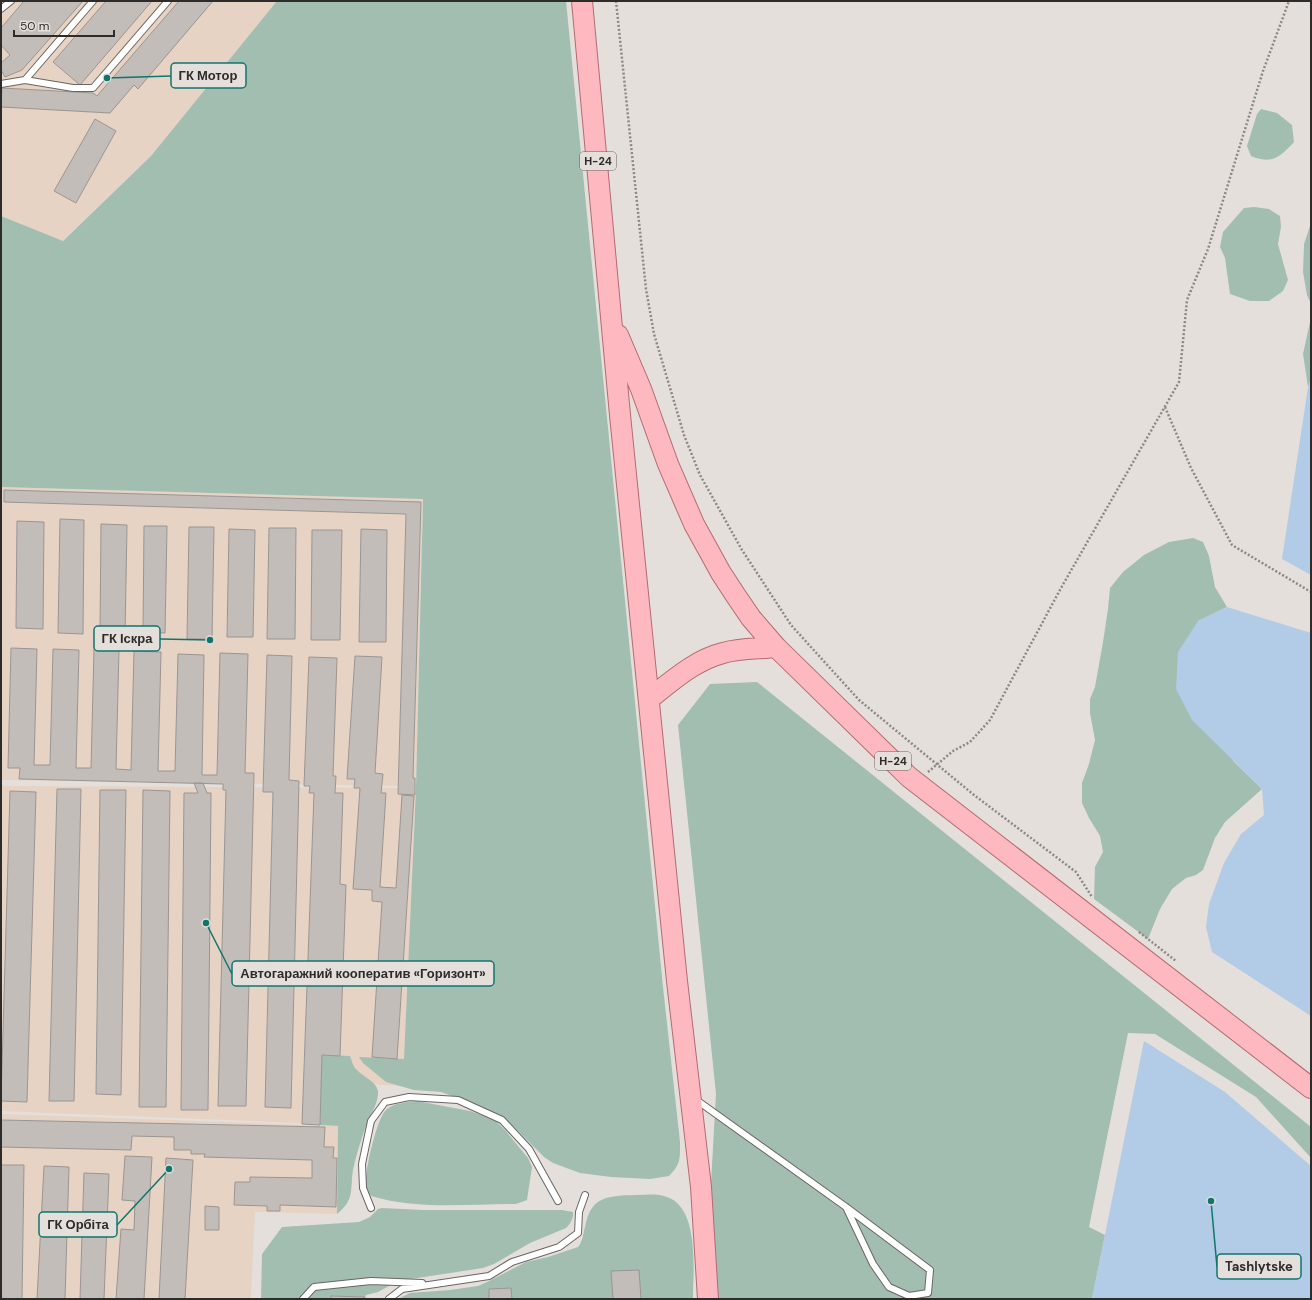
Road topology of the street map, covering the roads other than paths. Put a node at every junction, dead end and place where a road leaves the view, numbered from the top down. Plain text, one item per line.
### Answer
1 (11, 1) edge
2 (93, 1) edge
3 (168, 1) edge
4 (582, 1) edge
5 (1, 9) edge
6 (25, 80) junction
7 (1, 84) edge
8 (611, 320) junction
9 (776, 647) junction
10 (649, 699) junction
11 (1311, 1088) edge
12 (691, 1095) junction
13 (585, 1196) dead end
14 (558, 1201) dead end
15 (846, 1207) junction
16 (371, 1208) dead end
17 (437, 1283) junction
18 (303, 1299) edge
19 (389, 1299) edge
20 (708, 1299) edge

1 - 5 lane
2 - 6 lane
3 - 6 lane
4 - 8 main road, Н-24
6 - 7 lane
8 - 9 main road, Н-24
8 - 10 main road
9 - 10 main road
9 - 11 main road, Н-24
10 - 12 main road
12 - 15 lane
12 - 20 main road
13 - 17 lane
14 - 16 lane
15 - 15 lane
17 - 18 lane
17 - 19 lane

